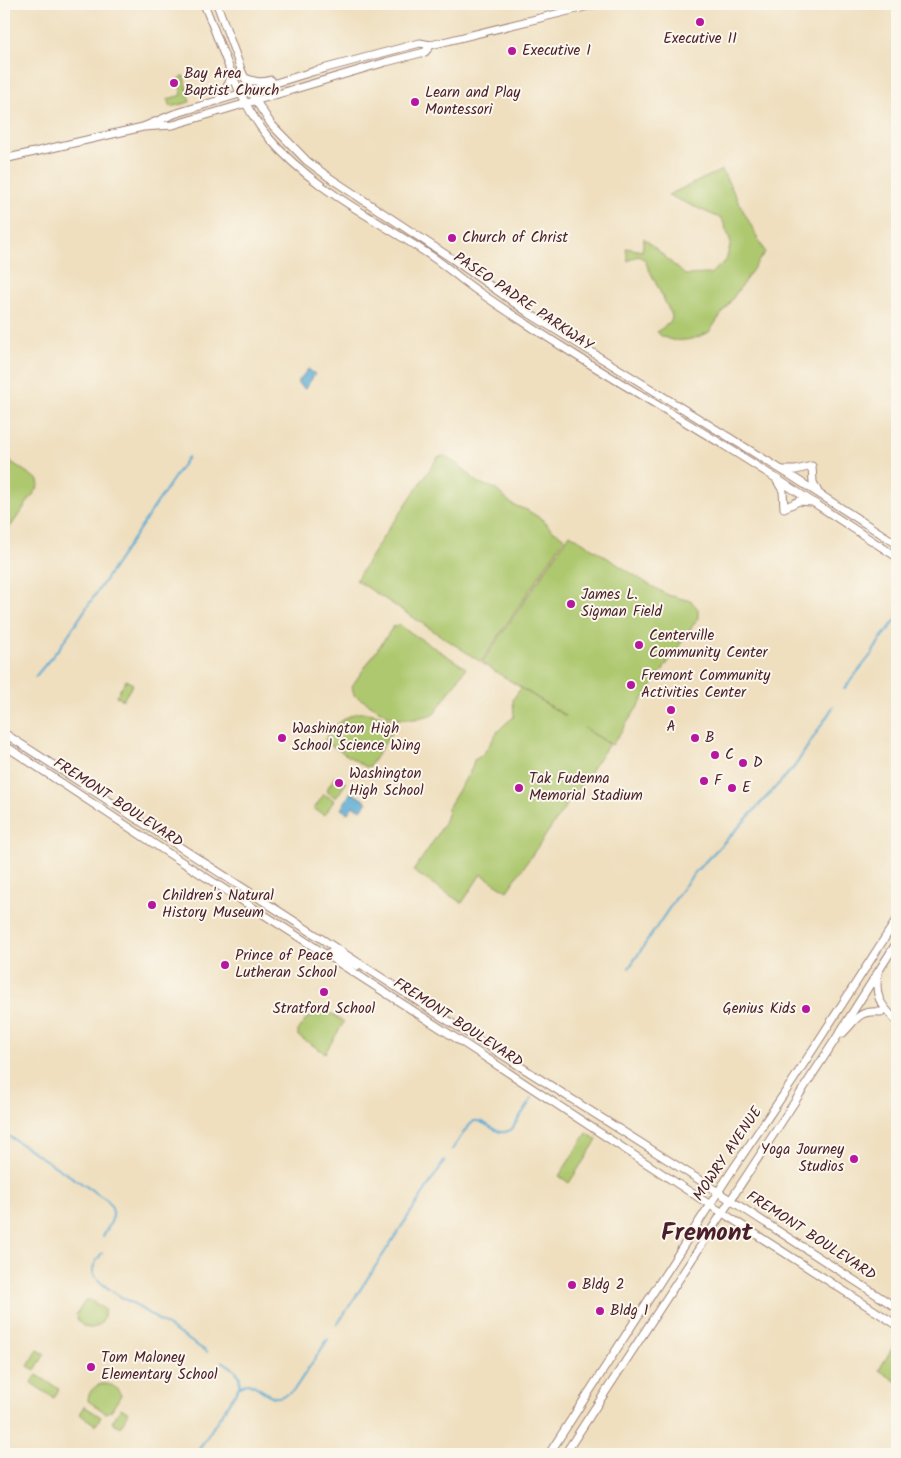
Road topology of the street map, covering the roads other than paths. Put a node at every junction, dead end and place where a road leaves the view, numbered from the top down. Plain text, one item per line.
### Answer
1 (204, 4) edge
2 (217, 4) edge
3 (597, 4) edge
4 (431, 45) junction
5 (232, 72) junction
6 (298, 76) junction
7 (245, 78) junction
8 (251, 92) junction
9 (241, 95) junction
10 (218, 101) junction
11 (256, 101) junction
12 (246, 104) junction
13 (143, 127) junction
14 (4, 159) edge
15 (781, 470) junction
16 (776, 478) junction
17 (819, 494) junction
18 (814, 502) junction
19 (897, 544) edge
20 (897, 557) edge
21 (4, 733) edge
22 (4, 745) edge
23 (278, 910) junction
24 (897, 919) edge
25 (272, 920) junction
26 (897, 942) edge
27 (327, 955) junction
28 (878, 972) junction
29 (380, 976) junction
30 (881, 1012) dead end
31 (897, 1022) edge
32 (835, 1040) junction
33 (718, 1193) junction
34 (730, 1200) junction
35 (711, 1204) junction
36 (722, 1212) junction
37 (897, 1308) edge
38 (897, 1325) edge
39 (549, 1454) edge
40 (565, 1454) edge

1 - 5 main road, PASEO PADRE PARKWAY
2 - 7 main road, PASEO PADRE PARKWAY
3 - 4 main road
4 - 6 main road
4 - 11 main road
5 - 9 main road, PASEO PADRE PARKWAY
5 - 10 main road
6 - 7 main road
6 - 8 main road
7 - 8 main road, PASEO PADRE PARKWAY
8 - 9 main road
8 - 11 main road, PASEO PADRE PARKWAY
9 - 10 main road
9 - 12 main road, PASEO PADRE PARKWAY
10 - 13 main road
11 - 12 main road
11 - 15 main road, PASEO PADRE PARKWAY
12 - 13 main road
12 - 16 main road, PASEO PADRE PARKWAY
13 - 14 main road
15 - 17 main road, PASEO PADRE PARKWAY
15 - 17 main road
16 - 18 main road, PASEO PADRE PARKWAY
16 - 18 main road
17 - 19 main road, PASEO PADRE PARKWAY
18 - 20 main road, PASEO PADRE PARKWAY
21 - 23 main road, FREMONT BOULEVARD
22 - 25 main road, FREMONT BOULEVARD
23 - 25 main road
23 - 29 main road, FREMONT BOULEVARD
24 - 33 main road, MOWRY AVENUE
25 - 27 main road, FREMONT BOULEVARD
26 - 28 main road, MOWRY AVENUE
27 - 29 main road
27 - 35 main road, FREMONT BOULEVARD
28 - 31 main road
28 - 32 main road, MOWRY AVENUE
29 - 33 main road, FREMONT BOULEVARD
30 - 32 main road
32 - 34 main road, MOWRY AVENUE
33 - 34 main road, FREMONT BOULEVARD
33 - 35 main road, MOWRY AVENUE
34 - 36 main road, MOWRY AVENUE
34 - 37 main road, FREMONT BOULEVARD
35 - 36 main road, FREMONT BOULEVARD
35 - 39 main road, MOWRY AVENUE
36 - 38 main road, FREMONT BOULEVARD
36 - 40 main road, MOWRY AVENUE

